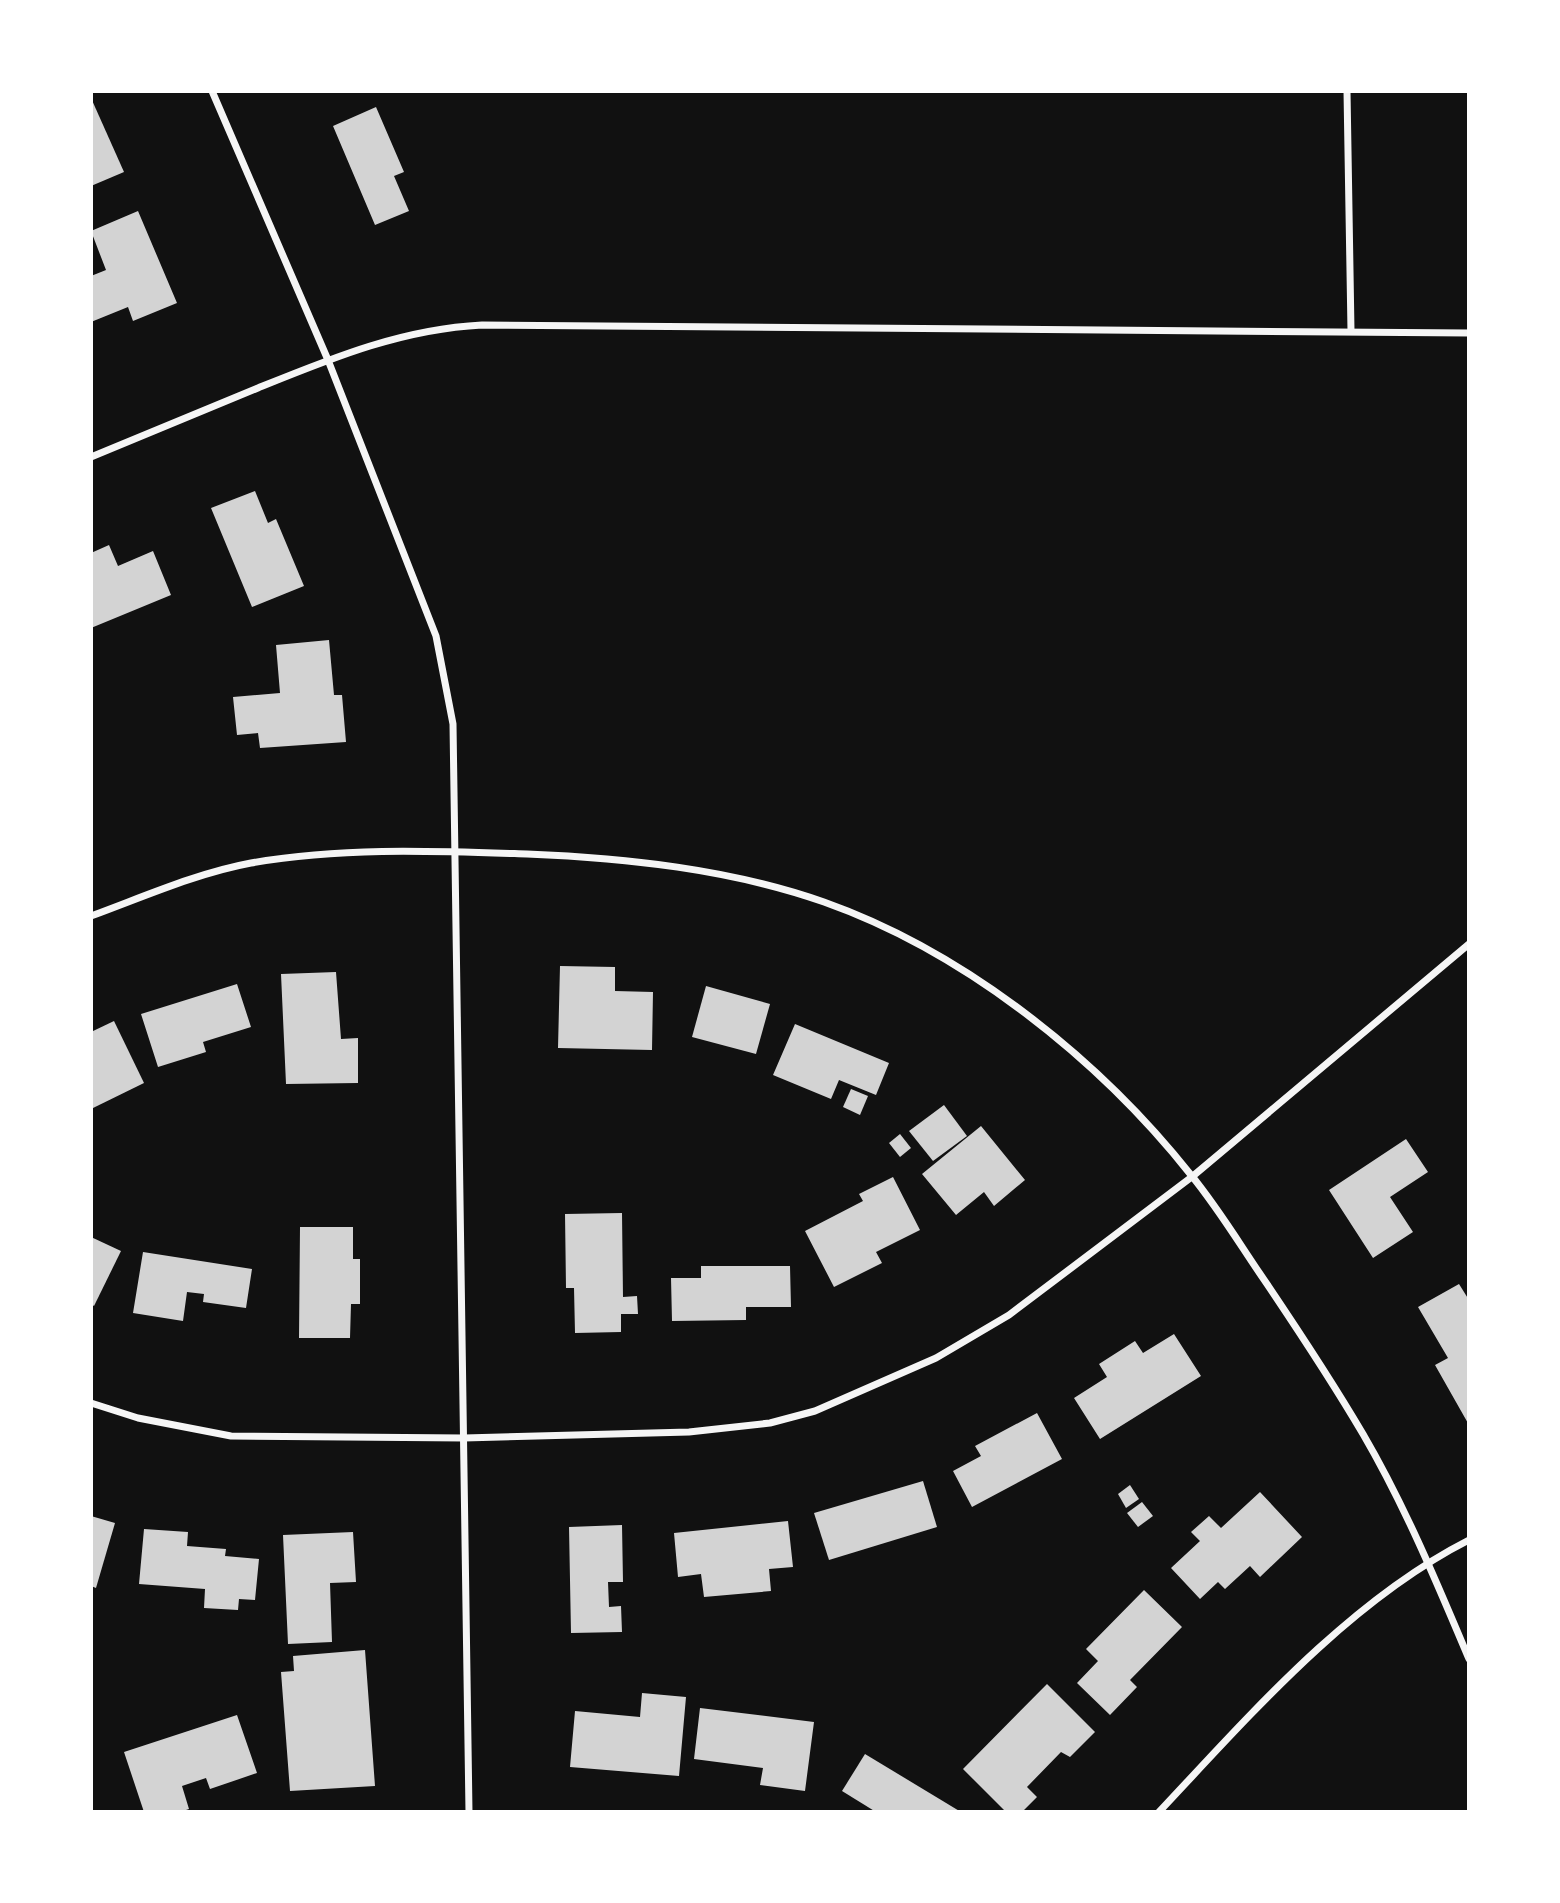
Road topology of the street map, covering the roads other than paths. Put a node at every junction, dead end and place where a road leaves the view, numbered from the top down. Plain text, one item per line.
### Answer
1 (212, 91) edge
2 (1346, 91) edge
3 (1351, 331) junction
4 (1469, 333) edge
5 (328, 360) junction
6 (91, 457) edge
7 (457, 852) junction
8 (91, 916) edge
9 (1469, 944) edge
10 (1193, 1176) junction
11 (91, 1403) edge
12 (464, 1438) junction
13 (1469, 1540) edge
14 (1428, 1561) junction
15 (1469, 1660) edge
16 (469, 1812) edge
17 (1159, 1812) edge

1 - 5 street
2 - 3 street
3 - 4 street
3 - 5 street
5 - 6 street
5 - 7 street
7 - 8 street
7 - 10 street
7 - 12 street
9 - 10 street
10 - 12 street
10 - 14 street
11 - 12 street
12 - 16 street
13 - 14 street
14 - 15 street
14 - 17 street

